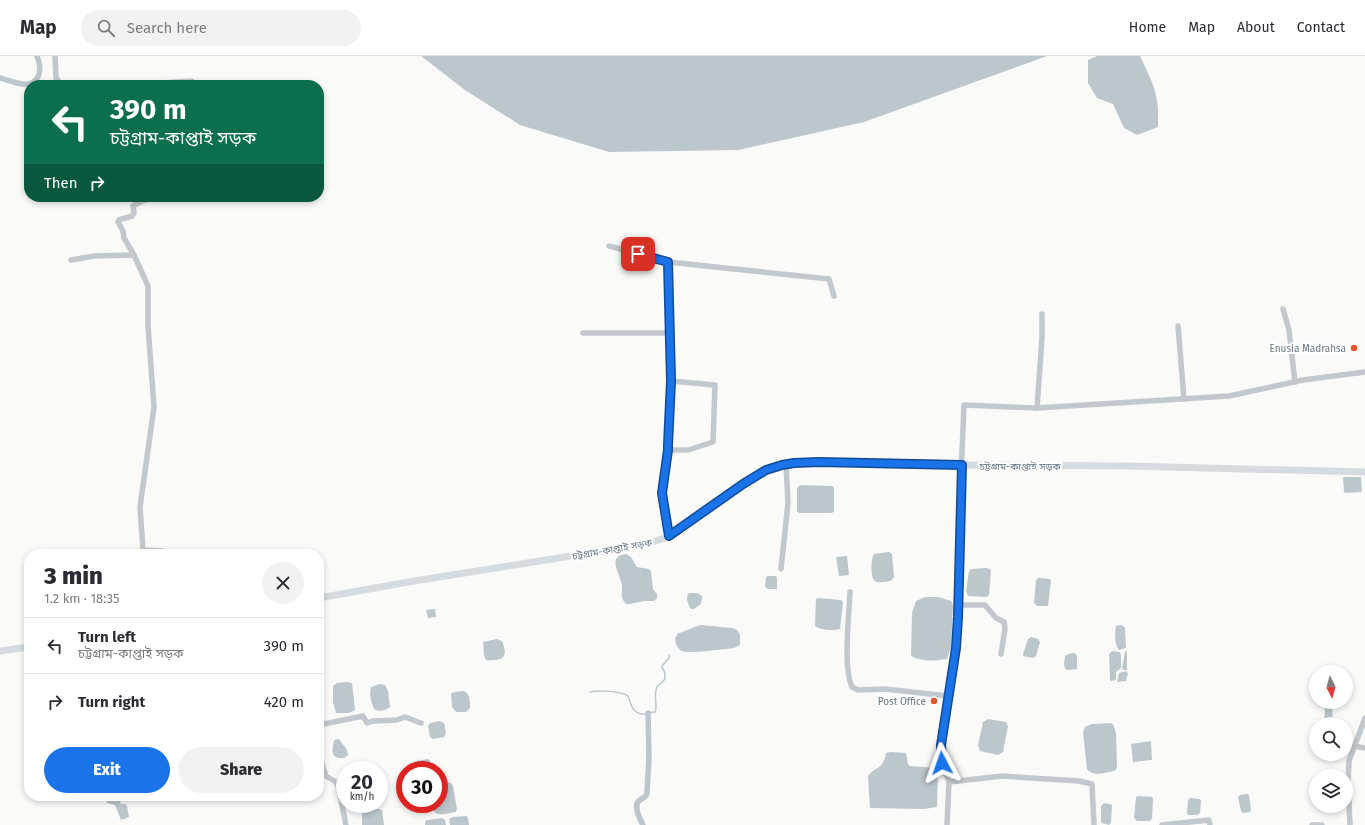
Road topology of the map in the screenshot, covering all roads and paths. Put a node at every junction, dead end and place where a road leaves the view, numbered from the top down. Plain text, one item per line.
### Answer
1 (55, 56) edge
2 (58, 80) edge
3 (140, 202) edge
4 (609, 246) dead end
5 (134, 255) junction
6 (71, 260) dead end
7 (668, 262) junction
8 (834, 296) dead end
9 (1283, 309) dead end
10 (1042, 314) dead end
11 (1178, 326) dead end
12 (669, 333) junction
13 (583, 334) dead end
14 (1365, 372) edge
15 (671, 381) junction
16 (1296, 382) junction
17 (1184, 399) junction
18 (1037, 408) junction
19 (668, 450) junction
20 (786, 464) junction
21 (962, 465) junction
22 (1365, 472) edge
23 (669, 536) junction
24 (143, 549) edge
25 (782, 569) dead end
26 (850, 592) dead end
27 (324, 597) edge
28 (959, 605) junction
29 (24, 648) edge
30 (0, 651) edge
31 (1001, 654) dead end
32 (948, 696) junction
33 (1365, 718) edge
34 (421, 723) dead end
35 (324, 724) edge
36 (1354, 746) junction
37 (1365, 748) edge
38 (324, 770) edge
39 (949, 782) junction
40 (346, 825) edge
41 (947, 825) edge
42 (1094, 825) edge
43 (1162, 825) edge
44 (1210, 825) edge
45 (1312, 825) edge
46 (1322, 825) edge
47 (1350, 825) edge

1 - 2 street
3 - 5 street
4 - 7 street
5 - 6 street
5 - 24 street
7 - 8 street
7 - 12 street
9 - 16 street
10 - 18 street
11 - 17 street
12 - 13 street
12 - 15 street
14 - 16 street
15 - 19 street
15 - 19 street
16 - 17 street
17 - 18 street
18 - 21 street
19 - 23 street
20 - 21 main road, চট্টগ্রাম-কাপ্তাই সড়ক
20 - 23 main road, চট্টগ্রাম-কাপ্তাই সড়ক
20 - 25 street
21 - 22 main road, চট্টগ্রাম-কাপ্তাই সড়ক
21 - 28 street
23 - 27 main road, চট্টগ্রাম-কাপ্তাই সড়ক
26 - 32 street
28 - 31 street
28 - 32 street
29 - 30 main road
32 - 39 street
33 - 36 street
34 - 35 street
36 - 37 street
36 - 47 street
38 - 40 street
39 - 41 street
39 - 42 street
43 - 44 street
45 - 46 street

